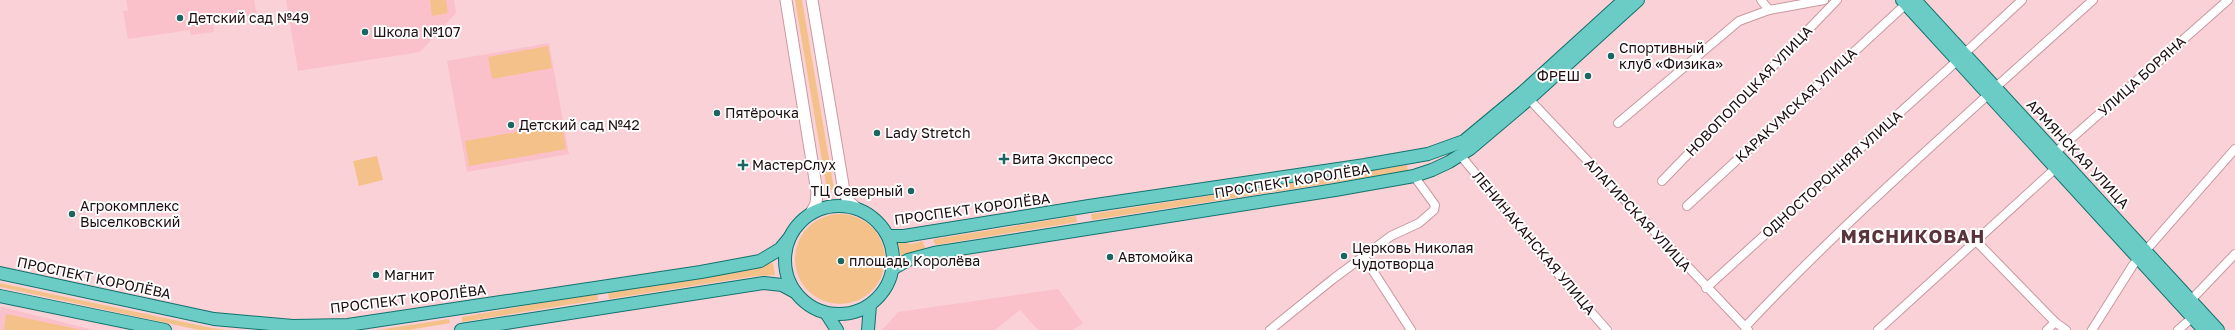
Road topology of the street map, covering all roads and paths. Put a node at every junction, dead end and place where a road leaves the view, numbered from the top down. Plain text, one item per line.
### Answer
1 (786, 0) edge
2 (812, 0) edge
3 (1624, 0) edge
4 (1638, 0) edge
5 (1761, 0) edge
6 (1824, 0) edge
7 (1837, 0) edge
8 (2022, 0) edge
9 (2093, 0) edge
10 (2228, 0) edge
11 (1908, 1) edge
12 (1769, 10) junction
13 (1961, 56) junction
14 (1992, 90) junction
15 (1529, 99) junction
16 (1618, 123) dead end
17 (2235, 149) edge
18 (2056, 152) junction
19 (1461, 156) junction
20 (1408, 158) junction
21 (2056, 167) junction
22 (1414, 176) junction
23 (1662, 181) dead end
24 (1089, 206) junction
25 (1687, 206) dead end
26 (856, 208) junction
27 (811, 213) junction
28 (1093, 228) junction
29 (888, 236) junction
30 (790, 237) junction
31 (1976, 241) junction
32 (2235, 254) edge
33 (2143, 255) junction
34 (1364, 257) junction
35 (894, 268) junction
36 (0, 273) edge
37 (596, 288) junction
38 (1706, 288) junction
39 (794, 292) junction
40 (0, 296) edge
41 (2191, 300) junction
42 (870, 305) junction
43 (462, 308) junction
44 (600, 309) junction
45 (826, 313) junction
46 (2193, 317) junction
47 (2055, 322) junction
48 (1746, 329) edge
49 (165, 330) edge
50 (464, 330) edge
51 (838, 330) edge
52 (868, 330) edge
53 (1270, 330) edge
54 (1411, 330) edge
55 (1607, 330) edge
56 (1878, 330) edge
57 (2047, 330) edge
58 (2066, 330) edge
59 (2092, 330) edge
60 (2178, 330) edge
61 (2204, 330) edge
62 (2218, 330) edge

1 - 27 main road
2 - 26 main road
3 - 20 main road, ПРОСПЕКТ КОРОЛЁВА
4 - 15 main road, ПРОСПЕКТ КОРОЛЁВА
5 - 12 street
6 - 12 street, НОВОПОЛОЦКАЯ УЛИЦА
7 - 23 street, НОВОПОЛОЦКАЯ УЛИЦА
8 - 13 street, ОДНОСТОРОННЯЯ УЛИЦА
9 - 14 street
10 - 18 street, УЛИЦА БОРЯНА
11 - 13 main road, АРМЯНСКАЯ УЛИЦА
11 - 25 street, КАРАКУМСКАЯ УЛИЦА
12 - 16 street, НОВОПОЛОЦКАЯ УЛИЦА
13 - 14 main road, АРМЯНСКАЯ УЛИЦА
13 - 38 street, ОДНОСТОРОННЯЯ УЛИЦА
14 - 18 main road, АРМЯНСКАЯ УЛИЦА
14 - 21 main road, АРМЯНСКАЯ УЛИЦА
14 - 48 street
15 - 19 main road, ПРОСПЕКТ КОРОЛЁВА
15 - 38 street, АЛАГИРСКАЯ УЛИЦА
17 - 33 street
18 - 33 main road, АРМЯНСКАЯ УЛИЦА
19 - 22 main road, ПРОСПЕКТ КОРОЛЁВА
19 - 55 street, ЛЕНИНАКАНСКАЯ УЛИЦА
20 - 22 main road
20 - 24 main road, ПРОСПЕКТ КОРОЛЁВА
21 - 31 street
21 - 33 main road, АРМЯНСКАЯ УЛИЦА
22 - 28 main road, ПРОСПЕКТ КОРОЛЁВА
22 - 34 street
24 - 28 main road
24 - 29 main road, ПРОСПЕКТ КОРОЛЁВА
26 - 27 main road
26 - 29 main road
27 - 30 main road
28 - 35 main road, ПРОСПЕКТ КОРОЛЁВА
29 - 35 main road
30 - 37 main road, ПРОСПЕКТ КОРОЛЁВА
30 - 39 main road
31 - 47 street
31 - 56 street
32 - 41 street
33 - 41 main road, АРМЯНСКАЯ УЛИЦА
33 - 46 main road, АРМЯНСКАЯ УЛИЦА
33 - 59 street
34 - 53 street
34 - 54 street
35 - 42 main road
36 - 43 main road, ПРОСПЕКТ КОРОЛЁВА
37 - 43 main road, ПРОСПЕКТ КОРОЛЁВА
37 - 44 main road
38 - 48 street, АЛАГИРСКАЯ УЛИЦА
39 - 44 main road
39 - 45 main road
40 - 49 main road
41 - 62 main road, АРМЯНСКАЯ УЛИЦА
42 - 45 main road
42 - 52 main road
43 - 50 main road
44 - 50 main road
45 - 51 main road
46 - 60 street
46 - 61 main road, АРМЯНСКАЯ УЛИЦА
47 - 57 street
47 - 58 street

